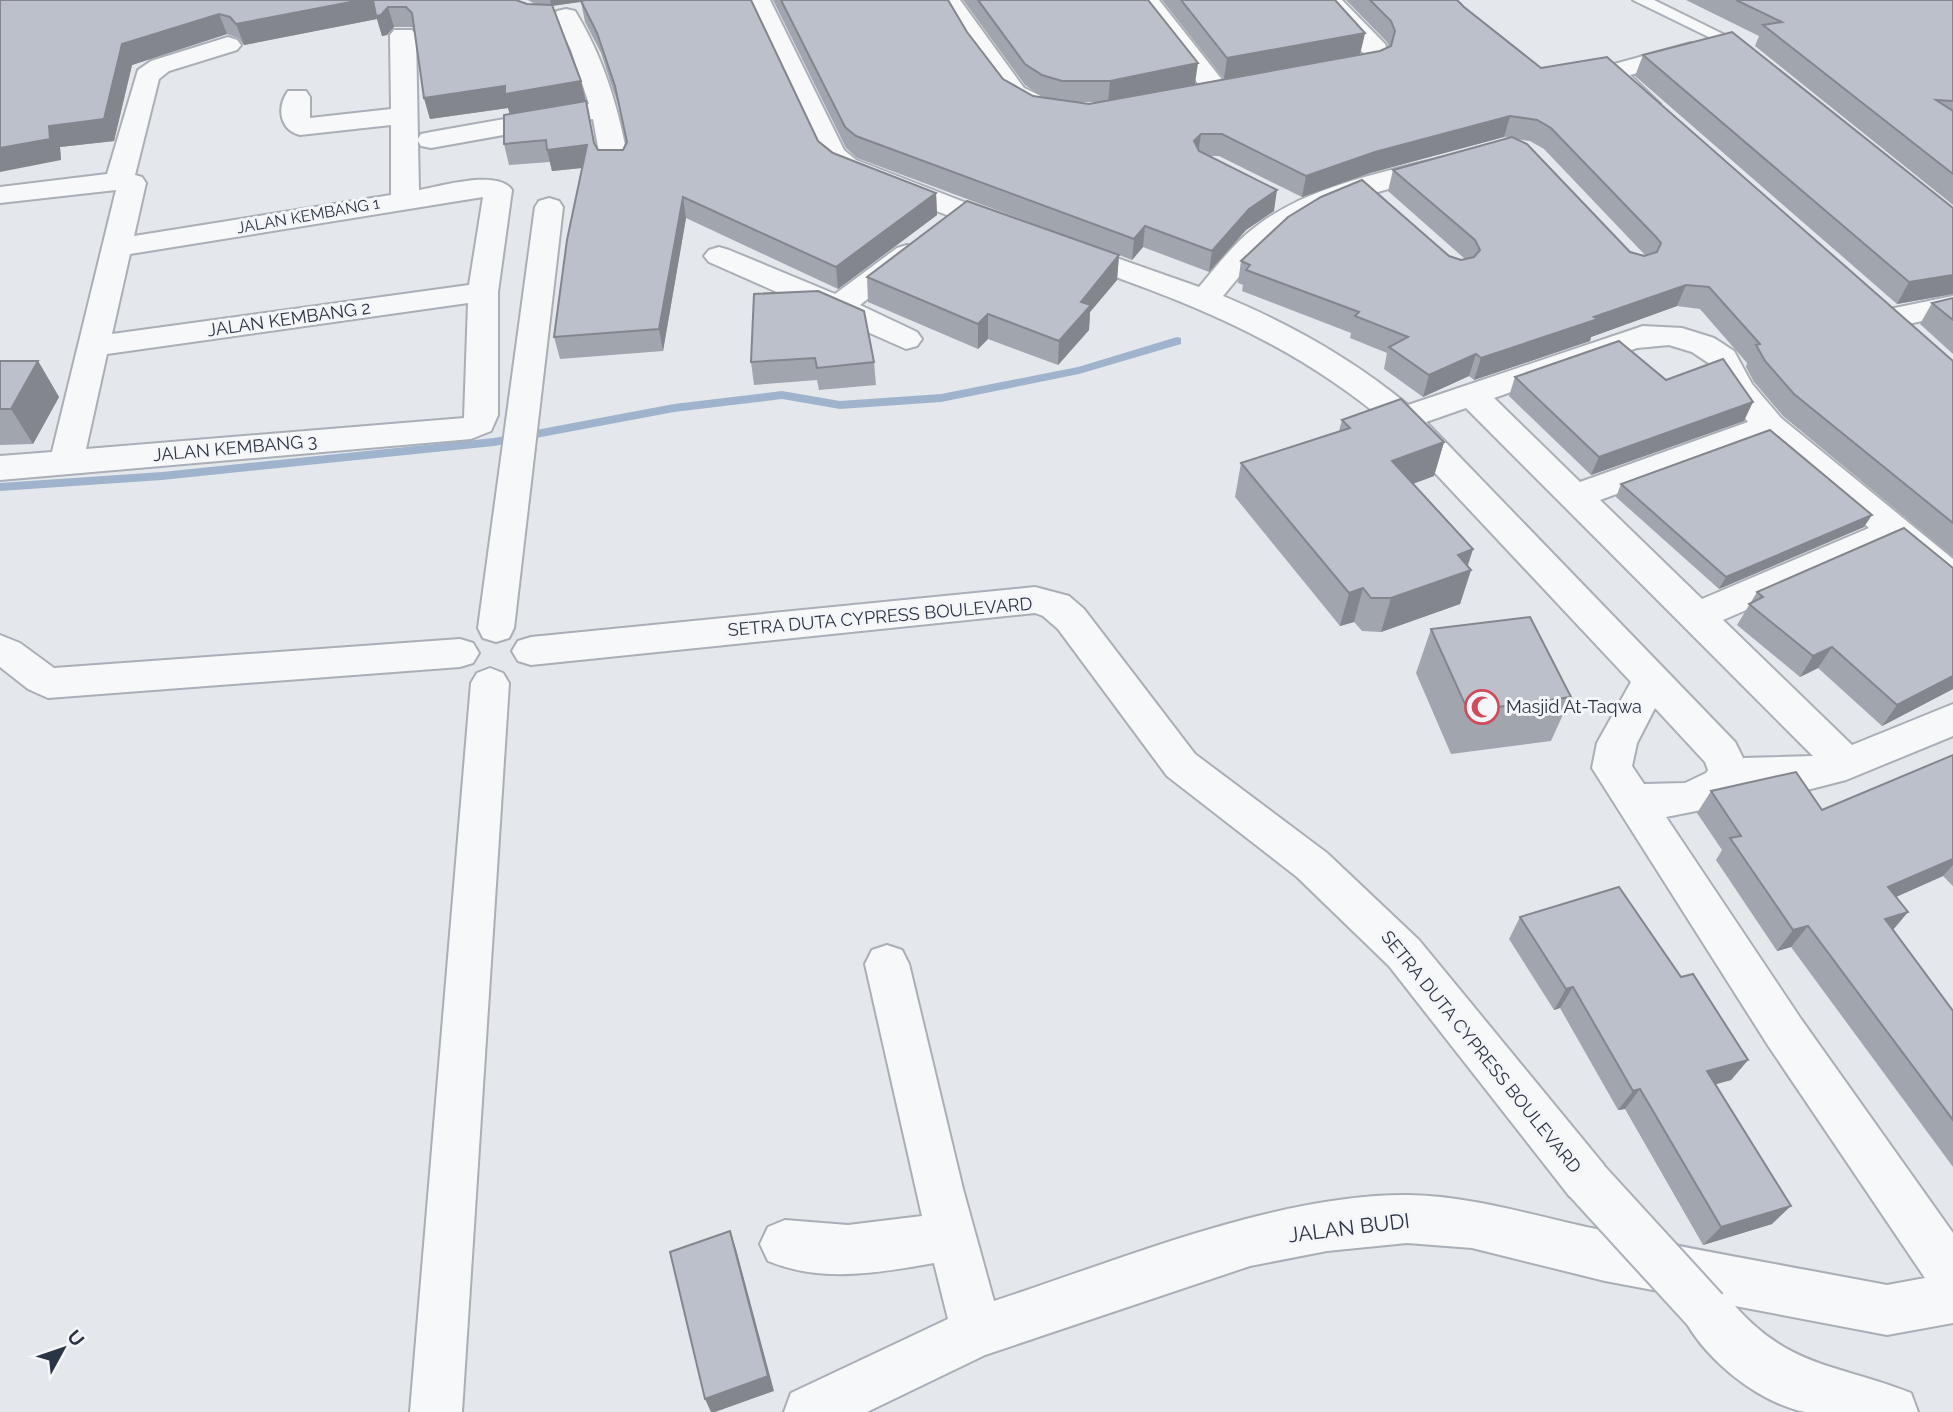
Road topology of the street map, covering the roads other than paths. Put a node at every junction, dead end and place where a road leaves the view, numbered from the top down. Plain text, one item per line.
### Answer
1 (758, 0) edge
2 (948, 0) edge
3 (1146, 0) edge
4 (1328, 0) edge
5 (1641, 0) edge
6 (567, 14) dead end
7 (403, 35) dead end
8 (1729, 41) junction
9 (228, 45) dead end
10 (1751, 58) edge
11 (1311, 75) edge
12 (1245, 87) edge
13 (1218, 92) junction
14 (297, 97) dead end
15 (1192, 97) edge
16 (606, 110) junction
17 (1077, 114) edge
18 (403, 116) junction
19 (1666, 121) edge
20 (430, 140) dead end
21 (1466, 159) edge
22 (615, 164) edge
23 (119, 181) junction
24 (1266, 194) edge
25 (0, 195) edge
26 (405, 199) junction
27 (549, 207) dead end
28 (1301, 211) junction
29 (945, 226) junction
30 (118, 247) junction
31 (719, 256) dead end
32 (483, 292) junction
33 (1205, 298) junction
34 (1953, 304) edge
35 (838, 307) junction
36 (906, 339) dead end
37 (94, 346) junction
38 (1922, 346) edge
39 (1472, 395) junction
40 (1403, 418) junction
41 (1769, 426) junction
42 (66, 462) junction
43 (0, 468) edge
44 (1573, 497) junction
45 (1893, 532) junction
46 (1953, 579) edge
47 (1696, 617) junction
48 (496, 628) junction
49 (0, 649) edge
50 (531, 651) junction
51 (475, 668) junction
52 (1652, 679) junction
53 (1953, 719) edge
54 (1846, 764) junction
55 (1730, 774) junction
56 (1632, 800) junction
57 (887, 964) dead end
58 (952, 1236) junction
59 (785, 1244) dead end
60 (1953, 1276) edge
61 (1953, 1298) edge
62 (977, 1332) junction
63 (436, 1412) edge
64 (810, 1412) edge
65 (1892, 1412) edge

1 - 29 street
2 - 17 street
3 - 13 street
4 - 11 street
5 - 8 lane
6 - 16 street
7 - 18 street
8 - 10 street
8 - 19 street
9 - 23 street
12 - 13 street
13 - 15 street
14 - 18 street
16 - 20 street
16 - 22 street
18 - 26 street
21 - 28 street
23 - 25 street
23 - 30 street
24 - 28 street
26 - 30 street, JALAN KEMBANG 1
26 - 32 street, JALAN KEMBANG 1
27 - 48 street
28 - 33 street
29 - 33 street
29 - 35 street
30 - 37 street
31 - 35 street
32 - 37 street, JALAN KEMBANG 2
32 - 42 street, JALAN KEMBANG 3
33 - 40 street
34 - 38 street
35 - 36 street
37 - 42 street
39 - 40 street
39 - 41 street
39 - 44 street
40 - 52 street
41 - 44 street
41 - 45 street
42 - 43 street, JALAN KEMBANG 3
44 - 47 street
45 - 46 street
45 - 47 street
47 - 54 street
48 - 50 street
48 - 51 street
49 - 51 street
50 - 51 street
50 - 65 street, SETRA DUTA CYPRESS BOULEVARD, bridge
51 - 63 street
52 - 55 street
52 - 56 street
53 - 54 street
54 - 55 street
55 - 56 street
56 - 60 street
57 - 58 street
58 - 59 street
58 - 62 street
61 - 62 street, JALAN BUDI
62 - 64 street, JALAN BUDI

